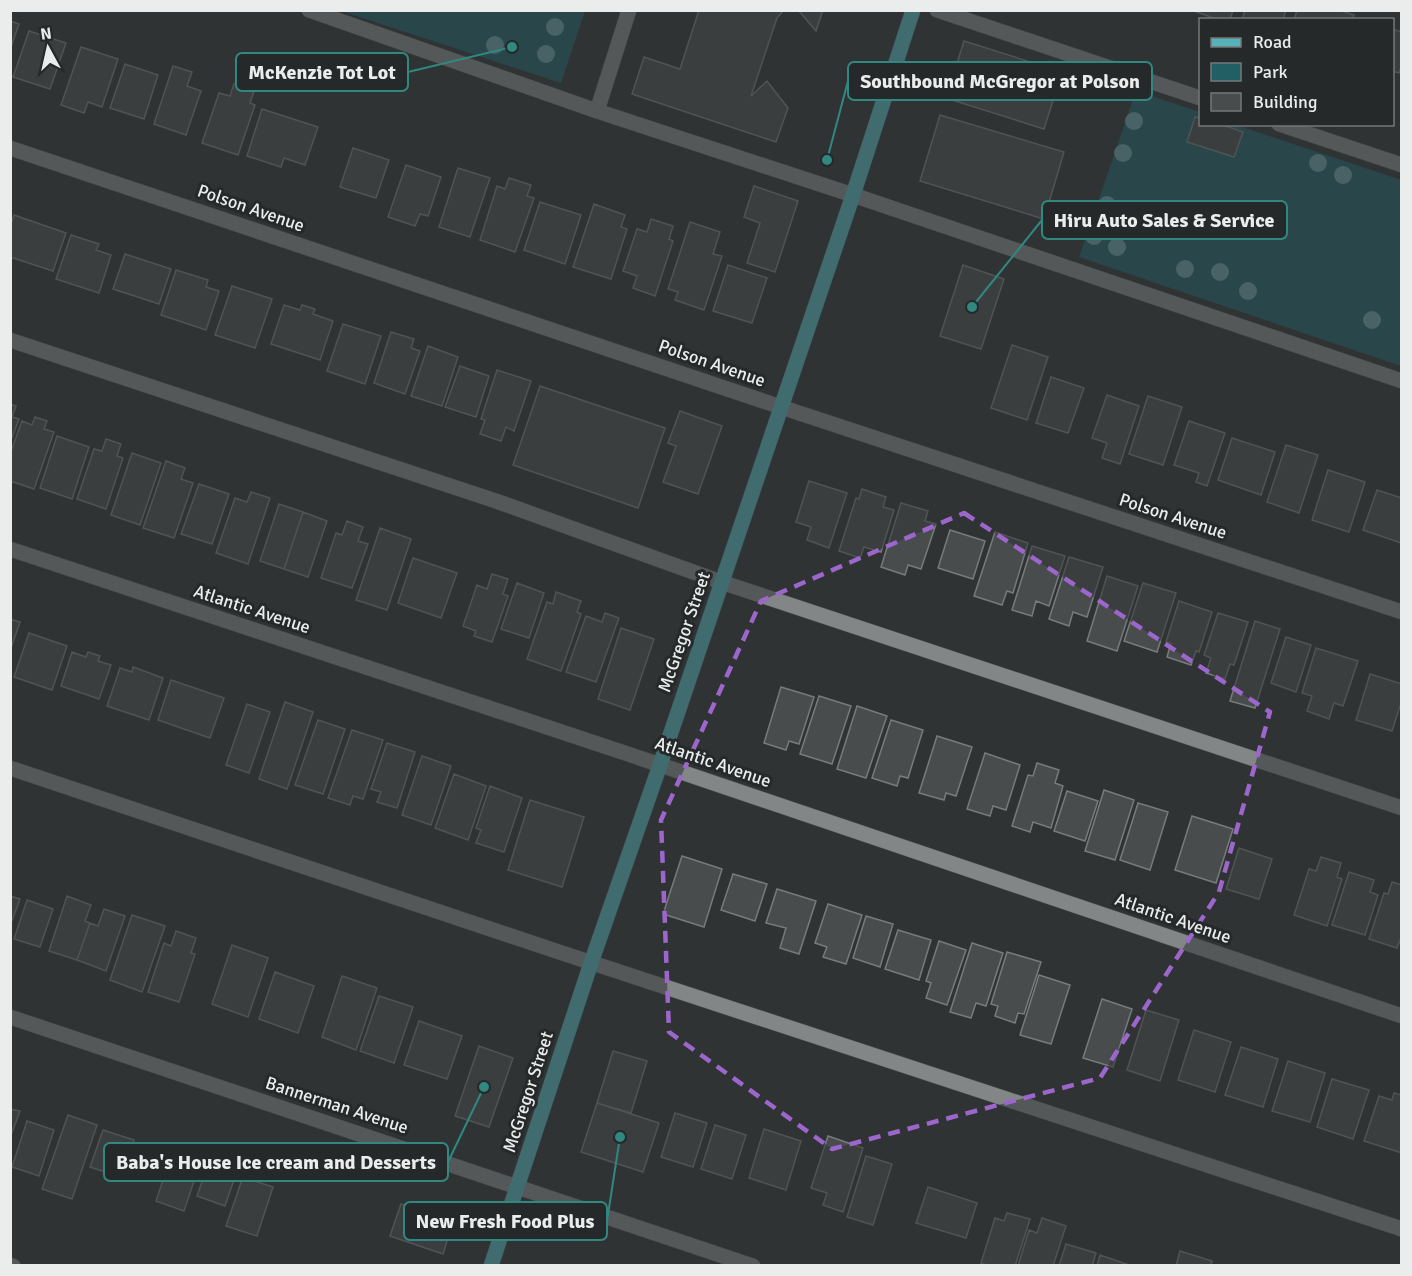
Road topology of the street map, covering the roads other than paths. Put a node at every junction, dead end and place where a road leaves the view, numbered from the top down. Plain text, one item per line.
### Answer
1 (309, 10) edge
2 (629, 10) edge
3 (913, 10) edge
4 (937, 10) edge
5 (1199, 98) edge
6 (597, 111) junction
7 (1285, 126) edge
8 (10, 148) edge
9 (1401, 165) edge
10 (853, 195) junction
11 (10, 340) edge
12 (1401, 381) edge
13 (781, 407) junction
14 (10, 549) edge
15 (721, 582) junction
16 (1401, 612) edge
17 (660, 765) junction
18 (10, 768) edge
19 (1401, 808) edge
20 (591, 963) junction
21 (1401, 1016) edge
22 (10, 1017) edge
23 (518, 1186) junction
24 (1401, 1229) edge
25 (491, 1266) edge
26 (753, 1266) edge

1 - 6 street
2 - 6 street
3 - 10 main road, McGregor Street
4 - 5 street
6 - 10 street
7 - 9 street
8 - 13 street, Polson Avenue
10 - 12 street
10 - 13 main road, McGregor Street
11 - 15 street
13 - 15 main road, McGregor Street
13 - 16 street, Polson Avenue
14 - 17 street, Atlantic Avenue
15 - 17 main road, McGregor Street
15 - 19 street
17 - 20 main road, McGregor Street
17 - 21 street, Atlantic Avenue
18 - 20 street
20 - 23 main road, McGregor Street
20 - 24 street
22 - 23 street, Bannerman Avenue
23 - 25 main road, McGregor Street
23 - 26 street, Bannerman Avenue

